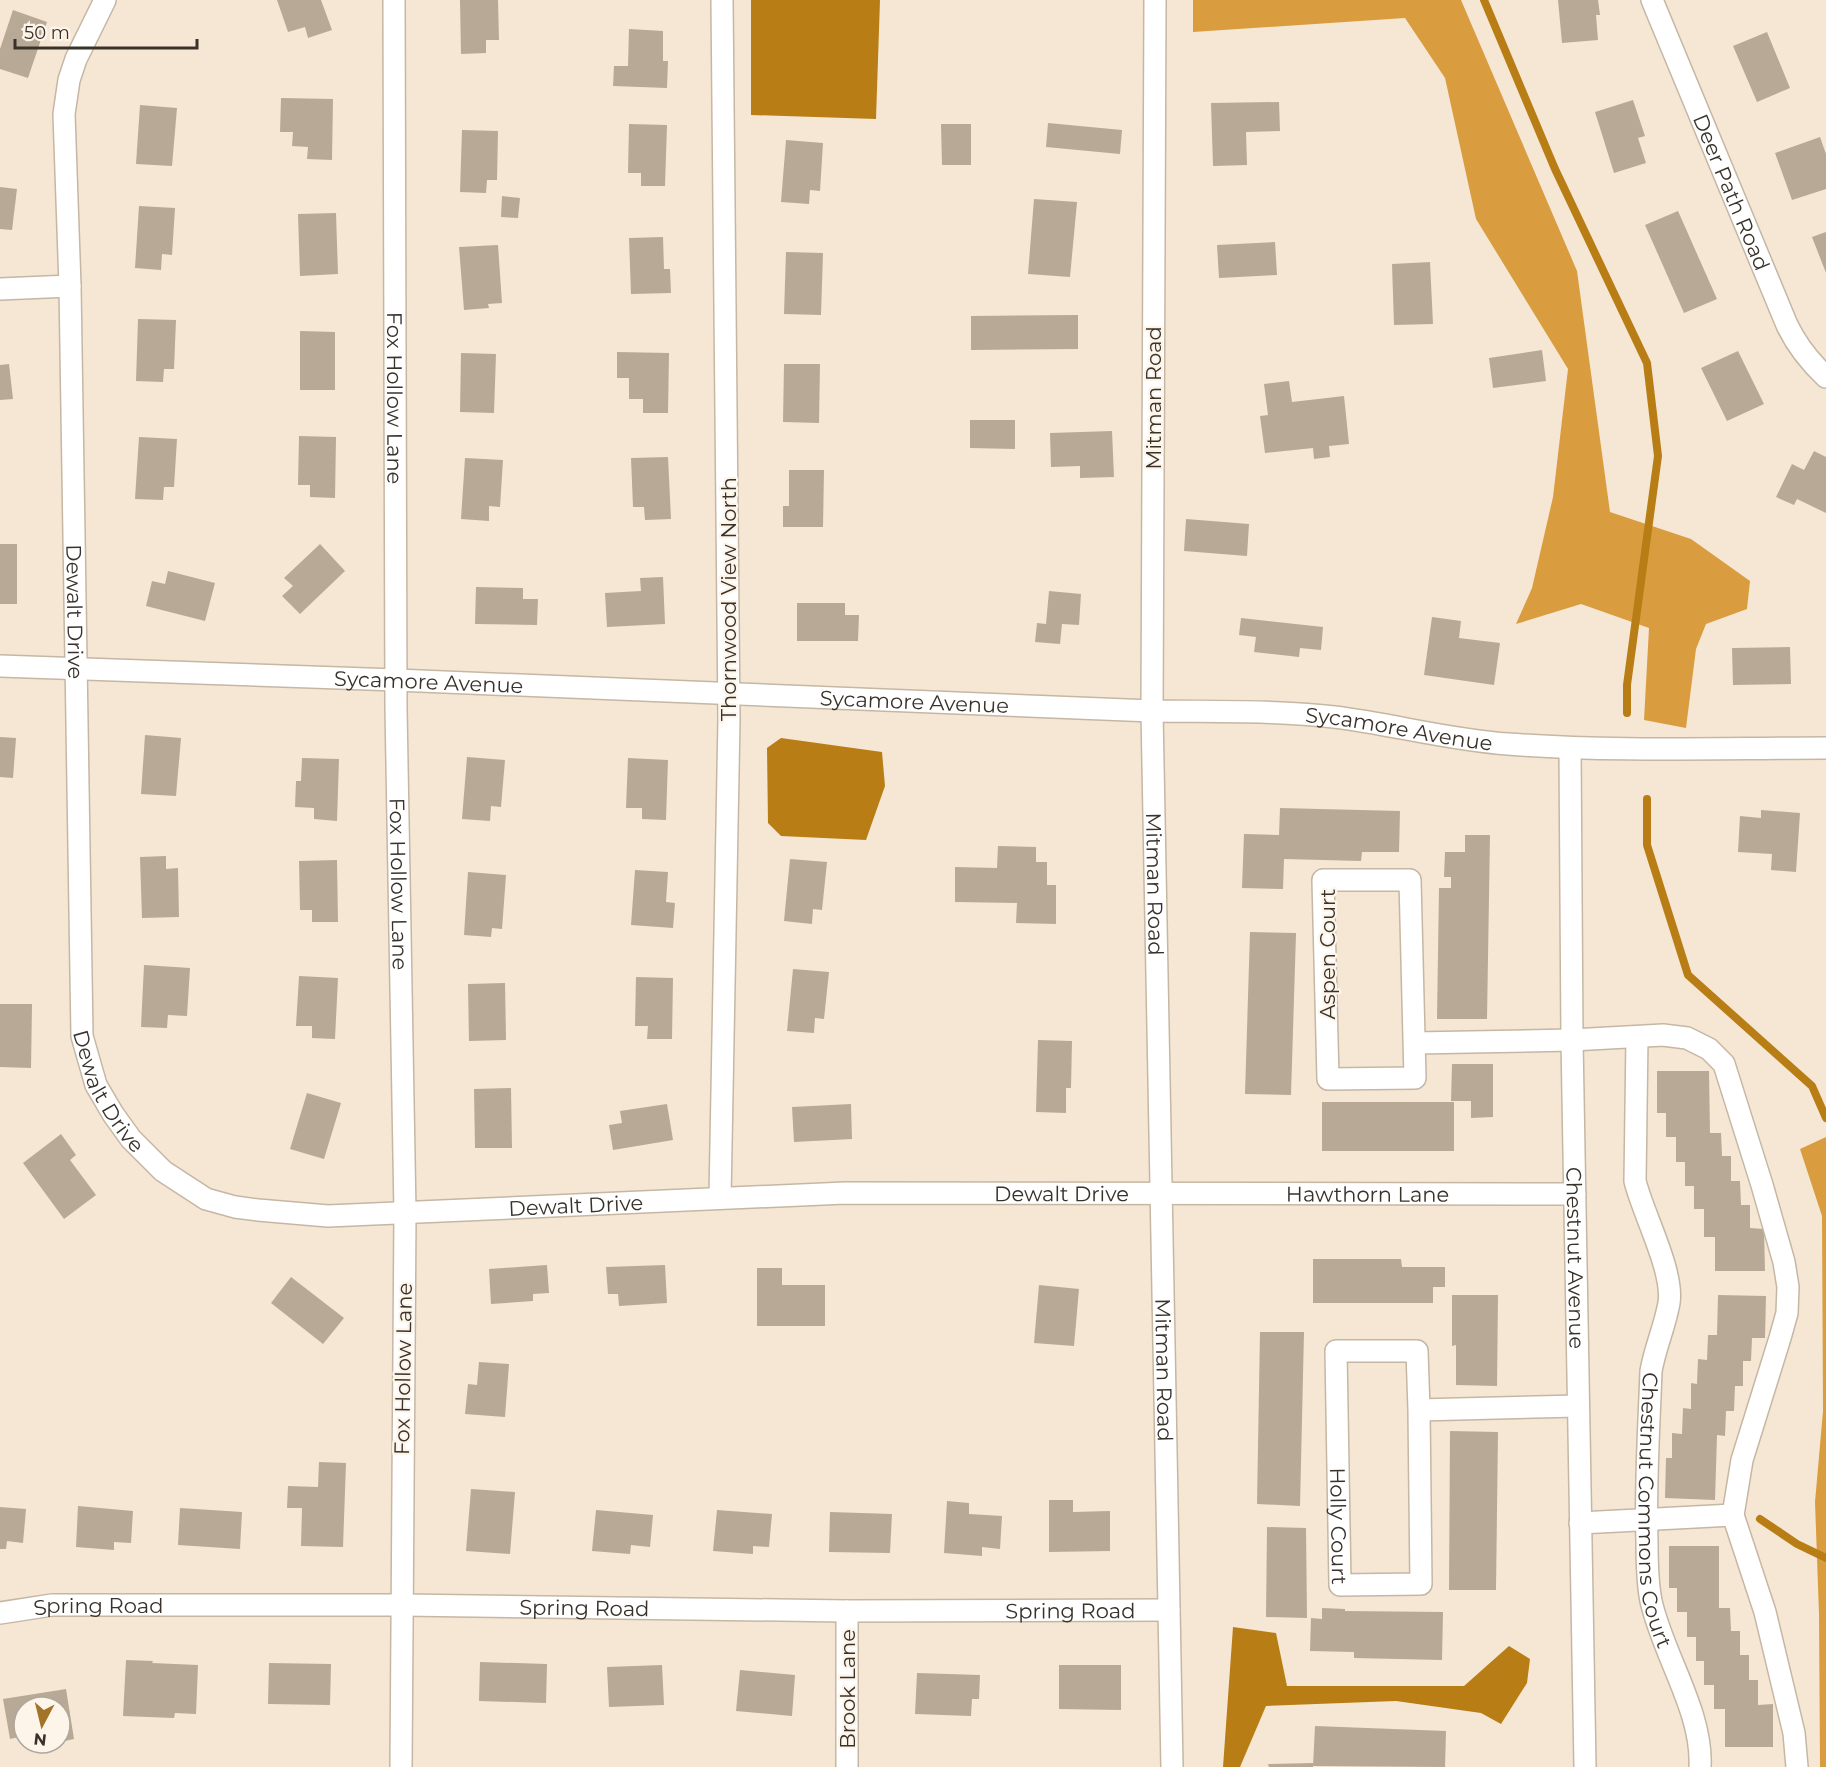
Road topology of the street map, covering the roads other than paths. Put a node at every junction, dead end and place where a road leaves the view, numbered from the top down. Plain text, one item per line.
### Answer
1 (105, 0) edge
2 (394, 0) edge
3 (722, 0) edge
4 (1155, 0) edge
5 (1652, 0) edge
6 (70, 286) junction
7 (0, 289) edge
8 (1826, 377) edge
9 (0, 666) edge
10 (77, 668) junction
11 (396, 680) junction
12 (729, 693) junction
13 (1152, 711) junction
14 (1570, 748) junction
15 (1826, 748) edge
16 (1637, 1037) junction
17 (1572, 1040) junction
18 (1415, 1043) junction
19 (1160, 1194) junction
20 (1575, 1194) junction
21 (720, 1198) junction
22 (405, 1213) junction
23 (1578, 1406) junction
24 (1419, 1410) junction
25 (1733, 1515) junction
26 (1646, 1521) junction
27 (1580, 1523) junction
28 (403, 1605) junction
29 (1169, 1610) junction
30 (847, 1611) junction
31 (0, 1613) edge
32 (401, 1767) edge
33 (847, 1767) edge
34 (1172, 1767) edge
35 (1585, 1767) edge
36 (1700, 1767) edge
37 (1797, 1767) edge

1 - 6 street, Dewalt Drive
2 - 11 street, Fox Hollow Lane
3 - 12 street, Thornwood View North
4 - 13 street, Mitman Road
5 - 8 street, Deer Path Road
6 - 7 street
6 - 10 street, Dewalt Drive
9 - 10 street, Sycamore Avenue
10 - 11 street, Sycamore Avenue
10 - 22 street, Dewalt Drive
11 - 12 street, Sycamore Avenue
11 - 22 street, Fox Hollow Lane
12 - 13 street, Sycamore Avenue
12 - 21 street, Thornwood View North
13 - 14 street, Sycamore Avenue
13 - 19 street, Mitman Road
14 - 15 street, Sycamore Avenue
14 - 17 street, Chestnut Avenue
16 - 17 street
16 - 25 street
16 - 26 street, Chestnut Commons Court
17 - 18 street
17 - 20 street, Chestnut Avenue
18 - 18 street, Aspen Court
19 - 20 street, Hawthorn Lane
19 - 21 street, Dewalt Drive
19 - 29 street, Mitman Road
20 - 23 street, Chestnut Avenue
21 - 22 street, Dewalt Drive
22 - 28 street, Fox Hollow Lane
23 - 24 street
23 - 27 street, Chestnut Avenue
24 - 24 street, Holly Court
25 - 26 street
25 - 37 street
26 - 27 street
26 - 36 street, Chestnut Commons Court
27 - 35 street, Chestnut Avenue
28 - 30 street, Spring Road
28 - 31 street, Spring Road
28 - 32 street, Fox Hollow Lane
29 - 30 street, Spring Road
29 - 34 street, Mitman Road
30 - 33 street, Brook Lane

